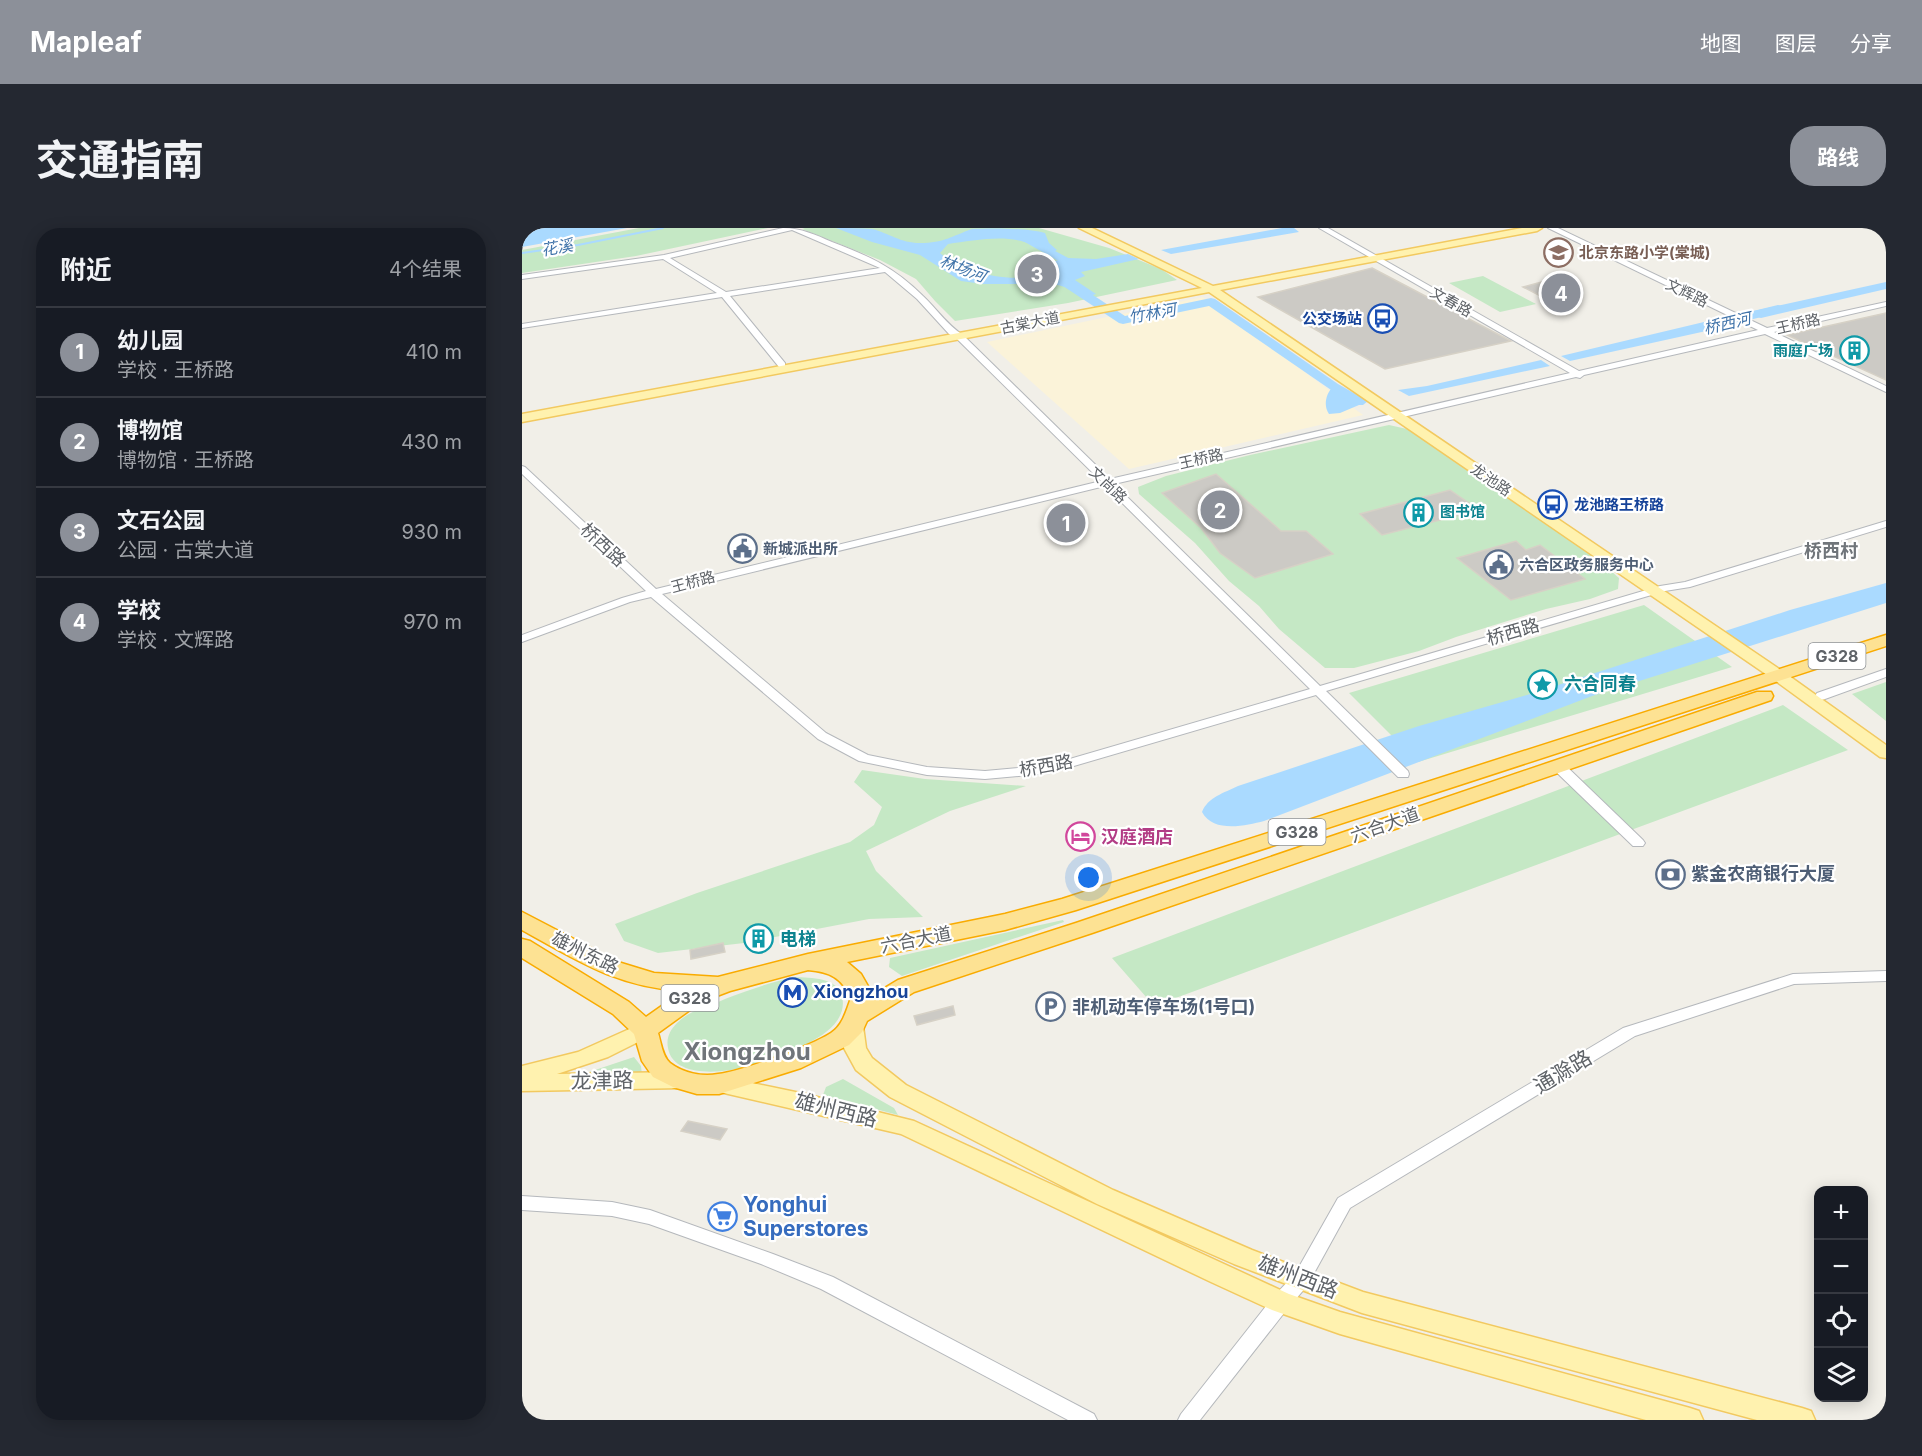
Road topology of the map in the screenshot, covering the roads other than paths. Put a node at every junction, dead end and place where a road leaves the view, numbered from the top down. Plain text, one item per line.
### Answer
1 (792, 228) edge
2 (1084, 228) edge
3 (1094, 228) edge
4 (1324, 228) edge
5 (1524, 228) edge
6 (1537, 228) edge
7 (1552, 228) edge
8 (1371, 256) junction
9 (664, 257) junction
10 (887, 269) junction
11 (522, 277) edge
12 (1212, 286) junction
13 (724, 294) junction
14 (1886, 304) edge
15 (522, 326) edge
16 (1767, 332) junction
17 (956, 335) junction
18 (782, 365) junction
19 (1580, 375) junction
20 (1886, 389) edge
21 (1401, 415) junction
22 (522, 416) edge
23 (522, 469) edge
24 (1104, 482) junction
25 (1886, 524) edge
26 (1659, 589) junction
27 (654, 593) junction
28 (522, 639) edge
29 (1886, 640) edge
30 (1886, 655) edge
31 (1886, 674) edge
32 (1791, 680) junction
33 (1320, 689) junction
34 (1821, 696) junction
35 (1886, 742) edge
36 (1886, 753) edge
37 (1558, 766) junction
38 (1403, 774) dead end
39 (1638, 843) dead end
40 (522, 920) edge
41 (522, 947) edge
42 (808, 962) junction
43 (1886, 976) edge
44 (723, 984) junction
45 (854, 1022) junction
46 (645, 1030) junction
47 (522, 1075) edge
48 (682, 1080) junction
49 (522, 1083) edge
50 (719, 1084) junction
51 (522, 1203) edge
52 (1301, 1280) junction
53 (1281, 1302) junction
54 (1087, 1420) edge
55 (1188, 1420) edge
56 (1690, 1420) edge
57 (1802, 1420) edge

1 - 9 street
1 - 10 street, 文尚路
2 - 12 main road, 龙池路
3 - 12 main road, 龙池路
4 - 8 street, 文春路
5 - 8 main road, 古棠大道
6 - 8 main road, 古棠大道
7 - 16 street, 文辉路
8 - 12 main road, 古棠大道
8 - 19 street, 文春路
9 - 11 street
9 - 13 street
10 - 13 street
10 - 17 street, 文尚路
12 - 17 main road, 古棠大道
12 - 21 main road, 龙池路
13 - 15 street
13 - 18 street
14 - 16 street, 王桥路
16 - 19 street, 王桥路
16 - 20 street, 文辉路
17 - 18 main road, 古棠大道
17 - 22 main road, 古棠大道
17 - 24 street, 文尚路
18 - 22 main road, 古棠大道
19 - 21 street, 王桥路
21 - 24 street, 王桥路
21 - 26 main road, 龙池路
23 - 27 street, 桥西路
24 - 27 street, 王桥路
24 - 33 street, 文尚路
25 - 26 street, 桥西路
26 - 32 main road, 龙池路
26 - 33 street, 桥西路
27 - 28 street, 王桥路
27 - 33 street, 桥西路
29 - 32 highway, 六合大道 / G328
30 - 32 highway, 六合大道 / G328
31 - 34 street
32 - 34 main road, 龙池路
32 - 36 main road, 龙池路
32 - 37 highway, 六合大道 / G328
32 - 42 highway, 六合大道 / G328
33 - 38 street, 文尚路
34 - 35 main road, 龙池路
37 - 39 street
37 - 45 highway, 六合大道 / G328
40 - 44 highway, 雄州东路 / G328
41 - 46 highway, 雄州东路 / G328
42 - 44 highway, G328
42 - 45 highway, G328
43 - 52 street, 通滁路
44 - 46 highway, G328
45 - 50 highway, G328
45 - 52 main road, 雄州西路
46 - 47 main road, 龙津路
46 - 48 highway, G328
48 - 49 main road, 龙津路
48 - 50 highway, G328
50 - 53 main road, 雄州西路
51 - 54 street
52 - 53 street, 通滁路
52 - 57 main road, 雄州西路
53 - 55 street, 通滁路
53 - 56 main road, 雄州西路

